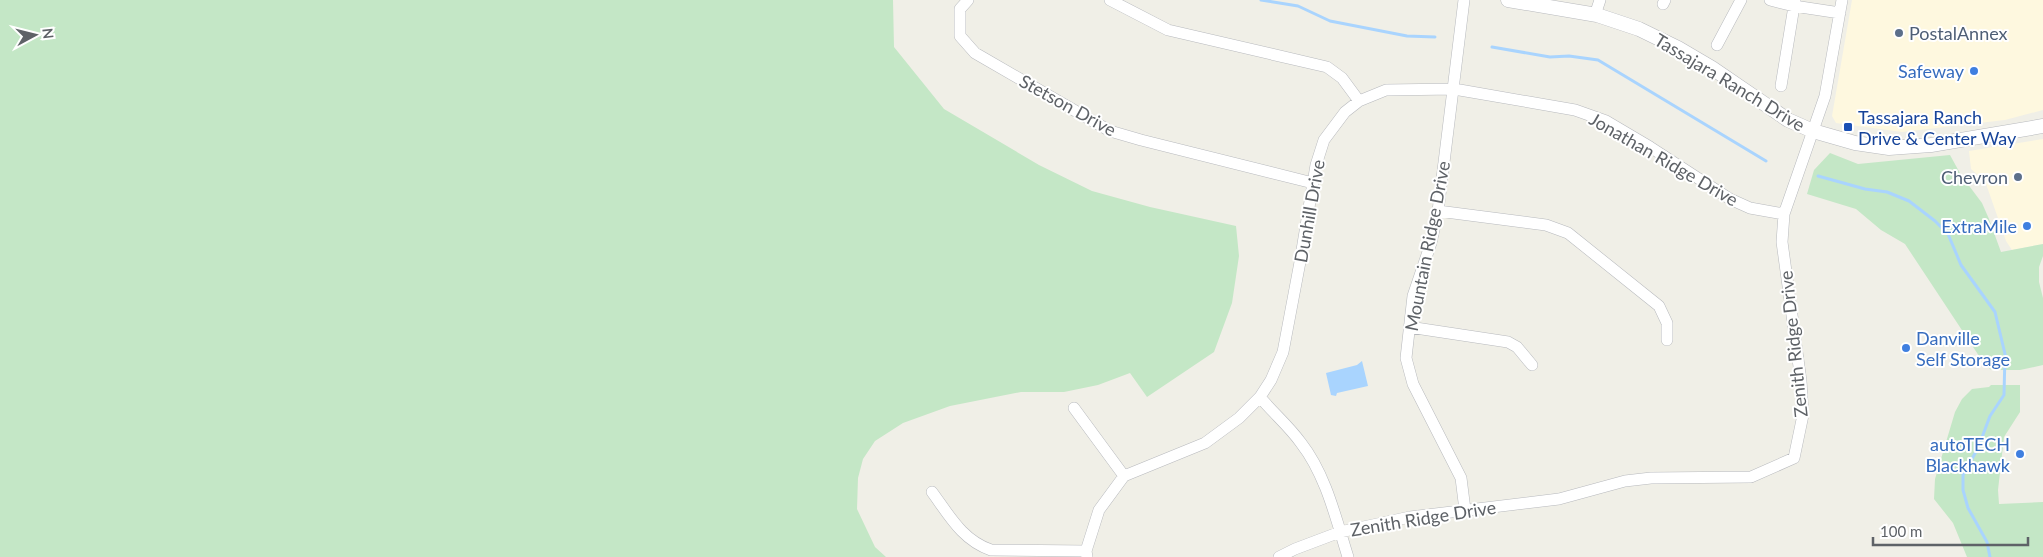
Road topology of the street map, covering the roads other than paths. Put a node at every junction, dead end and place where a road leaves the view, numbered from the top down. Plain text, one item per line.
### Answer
1 (968, 0) edge
2 (1110, 0) edge
3 (1464, 0) edge
4 (1508, 0) edge
5 (1600, 0) edge
6 (1740, 0) edge
7 (1770, 0) edge
8 (1842, 0) edge
9 (1794, 3) edge
10 (1840, 13) junction
11 (1595, 15) junction
12 (1717, 45) dead end
13 (1781, 86) dead end
14 (1454, 89) junction
15 (1359, 101) junction
16 (2043, 126) edge
17 (1813, 131) junction
18 (1313, 183) junction
19 (1438, 212) junction
20 (1784, 214) junction
21 (1409, 328) junction
22 (1666, 340) dead end
23 (1532, 365) dead end
24 (1260, 397) junction
25 (1074, 408) dead end
26 (1124, 476) junction
27 (932, 492) dead end
28 (1465, 510) junction
29 (1340, 532) junction
30 (1087, 554) edge
31 (1279, 557) edge
32 (1348, 557) edge

1 - 18 street, Stetson Drive
2 - 15 street
3 - 14 street, Mountain Ridge Drive
4 - 11 street, Tassajara Ranch Drive
5 - 11 street
6 - 12 street
7 - 9 street
8 - 10 street, Zenith Ridge Drive
9 - 10 street
9 - 13 street
10 - 17 street, Zenith Ridge Drive
11 - 17 street, Tassajara Ranch Drive
14 - 15 street, Dunhill Drive
14 - 19 street, Mountain Ridge Drive
14 - 20 street, Jonathan Ridge Drive
15 - 18 street, Dunhill Drive
16 - 17 street, Tassajara Ranch Drive
17 - 20 street, Zenith Ridge Drive
18 - 24 street, Dunhill Drive
19 - 21 street, Mountain Ridge Drive
19 - 22 street
20 - 28 street, Zenith Ridge Drive
21 - 23 street
21 - 28 street, Mountain Ridge Drive
24 - 26 street, Dunhill Drive
24 - 29 street
25 - 26 street
26 - 30 street
27 - 30 street
28 - 29 street, Zenith Ridge Drive
29 - 31 street, Zenith Ridge Drive
29 - 32 street

